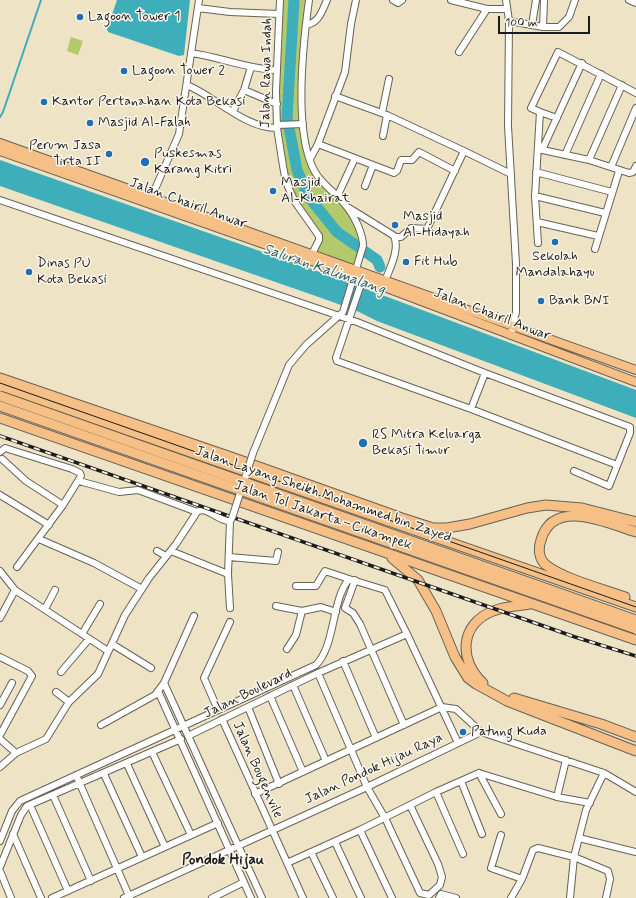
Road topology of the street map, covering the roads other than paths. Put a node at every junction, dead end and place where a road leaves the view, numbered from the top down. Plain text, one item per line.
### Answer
1 (199, 0) edge
2 (280, 0) edge
3 (309, 0) edge
4 (327, 0) edge
5 (356, 0) edge
6 (393, 0) edge
7 (402, 0) edge
8 (451, 0) edge
9 (506, 0) edge
10 (536, 0) edge
11 (544, 0) edge
12 (575, 0) edge
13 (629, 0) edge
14 (466, 2) edge
15 (636, 3) edge
16 (198, 8) junction
17 (487, 9) junction
18 (507, 9) junction
19 (279, 14) junction
20 (509, 21) junction
21 (306, 25) junction
22 (532, 26) junction
23 (544, 27) junction
24 (459, 52) dead end
25 (191, 53) junction
26 (582, 63) junction
27 (251, 67) junction
28 (276, 70) junction
29 (601, 74) junction
30 (389, 79) dead end
31 (187, 85) junction
32 (622, 85) junction
33 (244, 90) junction
34 (636, 92) edge
35 (335, 96) junction
36 (276, 104) junction
37 (636, 108) edge
38 (233, 111) junction
39 (540, 112) junction
40 (384, 114) junction
41 (557, 118) junction
42 (301, 124) junction
43 (279, 126) junction
44 (383, 136) dead end
45 (0, 143) edge
46 (318, 144) junction
47 (540, 150) junction
48 (0, 151) edge
49 (464, 151) junction
50 (565, 155) junction
51 (355, 158) junction
52 (310, 159) junction
53 (589, 160) junction
54 (51, 165) junction
55 (373, 165) junction
56 (636, 166) edge
57 (611, 167) junction
58 (455, 171) junction
59 (619, 171) junction
60 (536, 172) junction
61 (511, 174) junction
62 (365, 186) dead end
63 (612, 192) junction
64 (535, 196) junction
65 (337, 197) junction
66 (0, 200) edge
67 (150, 200) junction
68 (348, 207) junction
69 (605, 213) junction
70 (364, 218) junction
71 (537, 222) junction
72 (358, 227) junction
73 (394, 236) junction
74 (598, 236) junction
75 (256, 237) junction
76 (538, 243) dead end
77 (595, 250) dead end
78 (312, 254) junction
79 (359, 276) junction
80 (385, 281) junction
81 (342, 314) junction
82 (349, 319) junction
83 (513, 327) junction
84 (511, 336) junction
85 (636, 370) edge
86 (485, 373) junction
87 (0, 378) edge
88 (636, 382) edge
89 (0, 386) edge
90 (0, 396) edge
91 (0, 406) edge
92 (471, 409) junction
93 (0, 418) edge
94 (0, 452) edge
95 (2, 459) dead end
96 (618, 465) junction
97 (574, 471) dead end
98 (79, 481) junction
99 (0, 495) edge
100 (63, 505) junction
101 (197, 512) junction
102 (231, 520) junction
103 (636, 522) edge
104 (49, 525) junction
105 (636, 532) edge
106 (39, 539) junction
107 (171, 550) junction
108 (157, 551) dead end
109 (382, 551) junction
110 (278, 552) dead end
111 (166, 556) junction
112 (229, 558) junction
113 (17, 567) dead end
114 (0, 571) edge
115 (228, 574) junction
116 (352, 580) junction
117 (296, 586) dead end
118 (142, 589) junction
119 (15, 590) junction
120 (55, 590) dead end
121 (636, 601) edge
122 (100, 604) dead end
123 (531, 604) junction
124 (276, 606) dead end
125 (636, 607) edge
126 (230, 608) dead end
127 (45, 609) junction
128 (302, 611) junction
129 (336, 612) junction
130 (194, 616) dead end
131 (0, 618) edge
132 (636, 620) edge
133 (230, 622) dead end
134 (636, 629) edge
135 (82, 634) junction
136 (407, 634) junction
137 (89, 640) junction
138 (636, 640) edge
139 (112, 644) junction
140 (288, 649) dead end
141 (371, 649) junction
142 (108, 651) junction
143 (0, 657) edge
144 (343, 661) junction
145 (151, 668) dead end
146 (61, 672) dead end
147 (318, 673) junction
148 (12, 683) dead end
149 (164, 683) junction
150 (293, 685) junction
151 (158, 691) junction
152 (56, 692) dead end
153 (270, 696) junction
154 (69, 702) junction
155 (0, 705) edge
156 (248, 707) junction
157 (442, 707) junction
158 (218, 710) junction
159 (222, 719) junction
160 (101, 725) dead end
161 (404, 725) junction
162 (184, 726) junction
163 (177, 730) junction
164 (480, 732) junction
165 (0, 735) edge
166 (188, 736) junction
167 (636, 737) edge
168 (376, 738) junction
169 (0, 739) edge
170 (181, 739) junction
171 (458, 743) junction
172 (351, 750) junction
173 (636, 751) edge
174 (152, 752) junction
175 (16, 753) junction
176 (566, 760) junction
177 (326, 762) junction
178 (127, 764) junction
179 (0, 767) edge
180 (303, 772) junction
181 (479, 773) junction
182 (604, 773) junction
183 (104, 774) junction
184 (76, 775) junction
185 (461, 781) junction
186 (80, 784) junction
187 (279, 784) junction
188 (367, 787) junction
189 (436, 792) junction
190 (636, 792) edge
191 (255, 794) junction
192 (53, 795) junction
193 (557, 796) junction
194 (590, 803) junction
195 (30, 805) junction
196 (410, 805) junction
197 (501, 814) dead end
198 (385, 818) junction
199 (218, 823) junction
200 (271, 830) junction
201 (360, 830) junction
202 (13, 834) junction
203 (482, 834) dead end
204 (191, 835) junction
205 (501, 835) dead end
206 (579, 838) junction
207 (0, 841) edge
208 (335, 842) junction
209 (238, 845) junction
210 (165, 847) junction
211 (229, 849) junction
212 (311, 852) junction
213 (636, 852) edge
214 (463, 854) dead end
215 (142, 857) junction
216 (574, 857) junction
217 (287, 863) junction
218 (0, 867) edge
219 (116, 870) junction
220 (0, 871) edge
221 (522, 879) junction
222 (91, 881) junction
223 (244, 882) junction
224 (68, 891) junction
225 (128, 897) edge
226 (11, 898) edge
227 (41, 898) edge
228 (52, 898) edge
229 (212, 898) edge
230 (251, 898) edge
231 (262, 898) edge
232 (303, 898) edge
233 (334, 898) edge
234 (361, 898) edge
235 (392, 898) edge
236 (439, 898) edge
237 (456, 898) edge
238 (511, 898) edge
239 (570, 898) edge
240 (606, 898) edge

1 - 16 street
2 - 19 street, Jalan Rawa Indah
3 - 21 street
4 - 21 street
5 - 35 street
6 - 7 street
8 - 14 street
9 - 18 street
10 - 22 street
11 - 23 street
12 - 23 street
13 - 15 street
14 - 17 street
16 - 19 street
16 - 25 street
17 - 18 street
17 - 24 street
18 - 20 street
19 - 28 street, Jalan Rawa Indah
20 - 22 street
20 - 61 street
21 - 42 street
22 - 23 street
25 - 27 street
25 - 31 street
26 - 29 street
26 - 39 street
26 - 41 street
27 - 28 street
27 - 33 street
28 - 36 street, Jalan Rawa Indah
29 - 32 street
29 - 50 street
30 - 40 street
31 - 38 street
31 - 67 street
32 - 34 street
32 - 53 street
33 - 36 street
33 - 38 street
35 - 40 street
35 - 46 street
36 - 43 street, Jalan Rawa Indah
37 - 57 street
38 - 43 street
39 - 41 street
39 - 47 street
40 - 44 street
40 - 49 street
41 - 47 street
42 - 43 street
42 - 52 street
43 - 78 street, Jalan Rawa Indah
45 - 54 main road, Jalan Chairil Anwar
46 - 51 street
46 - 52 street
47 - 50 street
47 - 60 street
48 - 54 main road, Jalan Chairil Anwar
49 - 58 street
49 - 61 street
50 - 53 street
51 - 55 street
51 - 65 street
52 - 65 street
53 - 57 street
54 - 67 main road, Jalan Chairil Anwar
55 - 58 street
55 - 62 street
56 - 59 street
57 - 59 street
58 - 73 street
59 - 63 street
60 - 63 street
60 - 64 street
61 - 83 street
63 - 69 street
64 - 69 street
64 - 71 street
65 - 68 street
66 - 81 street
67 - 75 main road, Jalan Chairil Anwar
68 - 70 street
68 - 72 street
69 - 74 street
70 - 72 street
70 - 73 street
71 - 74 street
71 - 76 street
72 - 79 street
73 - 80 street
74 - 77 street
75 - 78 main road, Jalan Chairil Anwar
75 - 79 main road, Jalan Chairil Anwar
78 - 79 main road, Jalan Chairil Anwar
79 - 80 main road, Jalan Chairil Anwar
79 - 81 street
79 - 82 street
79 - 84 main road, Jalan Chairil Anwar
80 - 83 main road, Jalan Chairil Anwar
81 - 82 street
81 - 102 street, bridge
82 - 86 street
82 - 92 street
83 - 84 street
83 - 85 main road, Jalan Chairil Anwar
84 - 88 main road, Jalan Chairil Anwar
86 - 92 street
86 - 96 street
87 - 103 highway
89 - 125 highway, Jalan Tol Jakarta–Cikampek
90 - 132 highway, Jalan Layang Sheikh Mohammed bin Zayed, bridge
91 - 134 highway, Jalan Layang Sheikh Mohammed bin Zayed, bridge
92 - 96 street
93 - 109 highway, Jalan Tol Jakarta–Cikampek
94 - 98 street
95 - 100 street
96 - 97 street
98 - 100 street
98 - 101 street
99 - 104 street
100 - 104 street
101 - 102 street
101 - 107 street
102 - 112 street
104 - 106 street
105 - 121 highway
106 - 113 street
106 - 118 street
107 - 111 street
107 - 115 street
108 - 111 street
109 - 123 highway, Jalan Tol Jakarta–Cikampek
109 - 173 highway
110 - 112 street
111 - 118 street
112 - 115 street
114 - 119 street
115 - 126 street
116 - 117 street
116 - 129 street
116 - 136 street
116 - 141 street
118 - 139 street
119 - 127 street
119 - 131 street
120 - 127 street
122 - 135 street
123 - 138 highway, Jalan Tol Jakarta–Cikampek
123 - 167 highway
124 - 128 street
127 - 135 street
128 - 129 street
128 - 140 street
129 - 158 street
130 - 149 street
133 - 158 street
135 - 137 street
136 - 141 street, Jalan Boulevard
136 - 157 street
137 - 142 street
137 - 146 street
139 - 142 street
139 - 145 street
141 - 144 street, Jalan Boulevard
141 - 161 street
142 - 154 street
143 - 165 street
144 - 147 street, Jalan Boulevard
144 - 168 street
147 - 150 street, Jalan Boulevard
147 - 172 street
148 - 155 street
149 - 151 street
149 - 162 street
150 - 153 street, Jalan Boulevard
150 - 177 street
151 - 160 street
151 - 163 street
152 - 154 street
153 - 156 street, Jalan Boulevard
153 - 180 street
154 - 175 street
156 - 159 street, Jalan Boulevard
156 - 187 street
157 - 161 street
157 - 164 street
157 - 171 street
158 - 162 street
159 - 166 street, Jalan Boulevard
159 - 191 street, Jalan Bougenvile
161 - 168 street
162 - 163 street
162 - 166 street
163 - 170 street
163 - 184 street
164 - 171 street, Jalan Pondok Hijau Raya
164 - 176 street
166 - 209 street
168 - 172 street
169 - 175 street
170 - 174 street
170 - 199 street
171 - 188 street, Jalan Pondok Hijau Raya
172 - 177 street
172 - 188 street
174 - 178 street
174 - 204 street
175 - 179 street
176 - 182 street
176 - 193 street
177 - 180 street
178 - 183 street
178 - 210 street
180 - 187 street
181 - 185 street
181 - 193 street
181 - 197 street
182 - 190 street
182 - 194 street
183 - 186 street
183 - 215 street
184 - 186 street
184 - 207 street
185 - 189 street
185 - 203 street
186 - 192 street
186 - 219 street
187 - 191 street
188 - 198 street
188 - 200 street, Jalan Pondok Hijau Raya
189 - 196 street
189 - 214 street
191 - 200 street, Jalan Bougenvile
192 - 195 street
192 - 222 street
193 - 194 street
194 - 206 street
195 - 202 street
195 - 224 street
196 - 198 street
196 - 198 street
198 - 201 street
199 - 204 street
199 - 211 street
200 - 209 street, Jalan Pondok Hijau Raya
200 - 217 street, Jalan Bougenvile
201 - 208 street
201 - 235 street
202 - 218 street
202 - 227 street
204 - 210 street
205 - 221 street
206 - 213 street
206 - 216 street
208 - 212 street
208 - 234 street
209 - 211 street, Jalan Pondok Hijau Raya
209 - 231 street
210 - 215 street
211 - 223 street
211 - 225 street, Jalan Pondok Hijau Raya
212 - 217 street
212 - 233 street
215 - 219 street
216 - 221 street
216 - 239 street
216 - 240 street
217 - 232 street, Jalan Bougenvile
219 - 222 street
219 - 225 street
220 - 226 street
221 - 238 street
222 - 224 street
223 - 229 street
223 - 230 street
224 - 228 street
236 - 237 street

